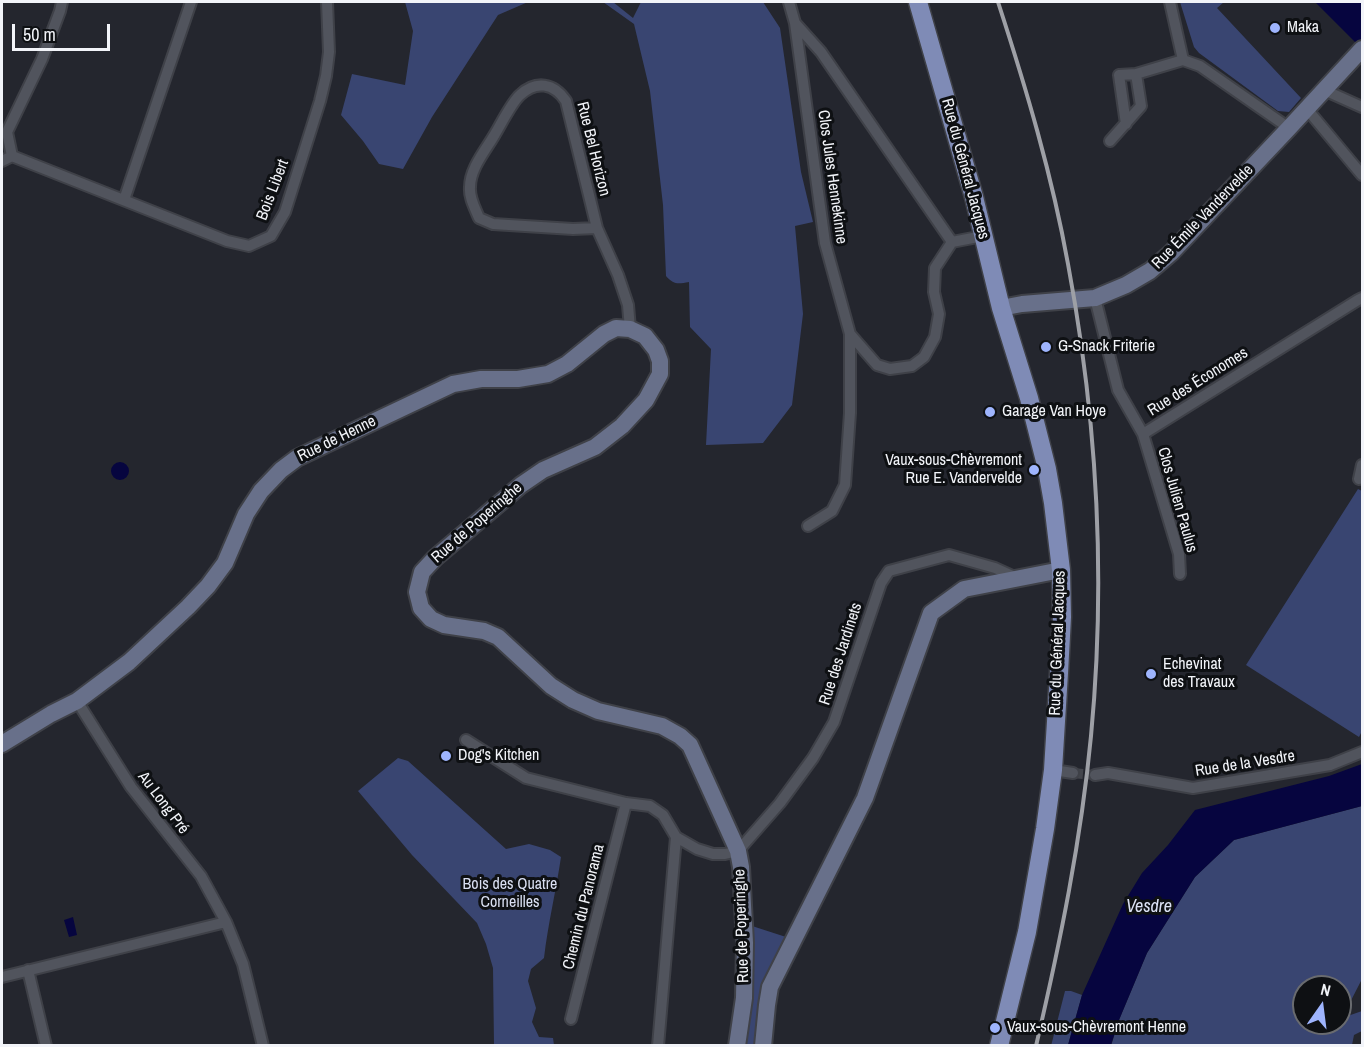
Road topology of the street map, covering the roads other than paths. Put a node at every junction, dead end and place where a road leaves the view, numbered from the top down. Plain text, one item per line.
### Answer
1 (62, 2) edge
2 (190, 2) edge
3 (327, 2) edge
4 (789, 2) edge
5 (918, 2) edge
6 (1170, 2) edge
7 (795, 23) junction
8 (1359, 52) edge
9 (1183, 60) junction
10 (1136, 74) junction
11 (1324, 90) junction
12 (1362, 107) edge
13 (1307, 109) junction
14 (1126, 124) junction
15 (1290, 128) junction
16 (1110, 141) dead end
17 (12, 156) junction
18 (2, 161) edge
19 (1362, 175) edge
20 (124, 200) junction
21 (597, 228) junction
22 (983, 236) junction
23 (952, 242) junction
24 (1095, 298) junction
25 (1362, 298) edge
26 (1001, 308) junction
27 (630, 329) junction
28 (850, 334) junction
29 (1143, 434) junction
30 (1362, 465) edge
31 (1359, 479) dead end
32 (808, 526) dead end
33 (1061, 570) junction
34 (1180, 574) dead end
35 (1017, 578) junction
36 (77, 701) junction
37 (466, 740) dead end
38 (2, 744) edge
39 (1362, 752) edge
40 (1053, 770) junction
41 (1073, 773) tunnel mouth
42 (1095, 775) tunnel mouth
43 (626, 803) junction
44 (676, 837) junction
45 (738, 851) junction
46 (226, 922) junction
47 (28, 970) junction
48 (2, 977) edge
49 (571, 1019) dead end
50 (46, 1046) edge
51 (263, 1046) edge
52 (658, 1046) edge
53 (737, 1046) edge
54 (763, 1046) edge
55 (999, 1046) edge

1 - 17 street
2 - 20 street
3 - 20 street, Bois Libert
4 - 7 street, Clos Jules Hennekinne
5 - 22 main road, Rue du Général Jacques
6 - 9 street
7 - 23 street, Clos Jules Hennekinne
7 - 28 street, Clos Jules Hennekinne
8 - 11 street, Rue Émile Vandervelde
9 - 10 street
9 - 15 street
10 - 14 street
10 - 14 street
11 - 12 street
11 - 13 street, Rue Émile Vandervelde
13 - 15 street, Rue Émile Vandervelde
13 - 19 street
14 - 16 street
15 - 24 street, Rue Émile Vandervelde
17 - 18 street
17 - 20 street, Bois Libert
21 - 21 street, Rue Bel Horizon
21 - 27 street, Rue Bel Horizon
22 - 23 street
22 - 26 main road, Rue du Général Jacques
23 - 28 street, Clos Jules Hennekinne
24 - 26 street, Rue Émile Vandervelde
24 - 29 street, Rue des Économes
25 - 29 street, Rue des Économes
26 - 33 main road, Rue du Général Jacques
27 - 36 street, Rue de Henne
27 - 45 street, Rue de Poperinghe
28 - 32 street, Clos Jules Hennekinne
29 - 34 street, Clos Julien Paulus
30 - 31 street
33 - 35 street, Rue de Poperinghe
33 - 40 main road, Rue du Général Jacques
35 - 45 street, Rue des Jardinets
35 - 54 street, Rue de Poperinghe
36 - 38 street, Rue de Henne
36 - 46 street, Au Long Pré
37 - 43 street
39 - 42 street, Rue de la Vesdre
40 - 41 street
40 - 55 main road, Rue du Général Jacques
43 - 44 street
43 - 49 street, Chemin du Panorama
44 - 45 street
44 - 52 street
45 - 53 street, Rue de Poperinghe
46 - 47 street
46 - 51 street, Au Long Pré
47 - 48 street
47 - 50 street

